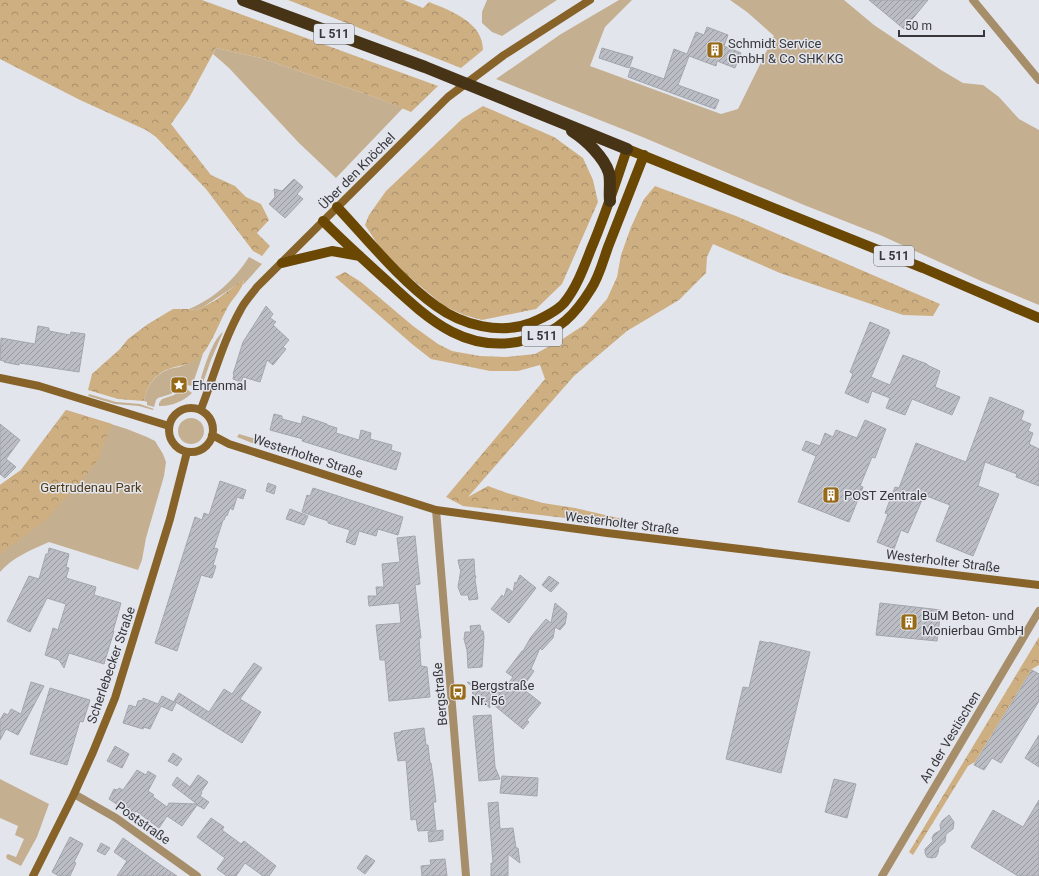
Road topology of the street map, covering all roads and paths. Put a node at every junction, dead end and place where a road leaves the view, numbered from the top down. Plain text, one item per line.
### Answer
1 (243, 0) edge
2 (590, 0) edge
3 (973, 0) edge
4 (1039, 80) edge
5 (549, 117) junction
6 (627, 148) junction
7 (644, 155) junction
8 (610, 201) junction
9 (337, 207) junction
10 (323, 221) junction
11 (360, 256) junction
12 (282, 263) junction
13 (1039, 318) edge
14 (0, 378) edge
15 (201, 410) junction
16 (169, 426) junction
17 (212, 435) junction
18 (187, 452) junction
19 (436, 510) junction
20 (1039, 585) edge
21 (1039, 611) edge
22 (74, 794) junction
23 (33, 876) edge
24 (198, 876) edge
25 (466, 876) edge
26 (882, 876) edge

1 - 5 highway, L 511
2 - 9 street, Über den Knöchel
3 - 4 street
5 - 6 highway, L 511
5 - 8 highway, L 511
6 - 7 main road, L 511
6 - 8 main road, L 511
7 - 11 main road, L 511
7 - 13 main road, L 511
8 - 9 main road, L 511
9 - 10 street, Über den Knöchel
10 - 11 main road, L 511
10 - 12 street, Über den Knöchel
11 - 12 main road
12 - 15 street, Über den Knöchel
14 - 16 street
15 - 16 street
15 - 17 street
16 - 18 street
17 - 18 street
17 - 19 street, Westerholter Straße
18 - 22 street, Scherlebecker Straße
19 - 20 street, Westerholter Straße
19 - 25 street, Bergstraße
21 - 26 street, An der Vestischen
22 - 23 street, Scherlebecker Straße
22 - 24 street, Poststraße

